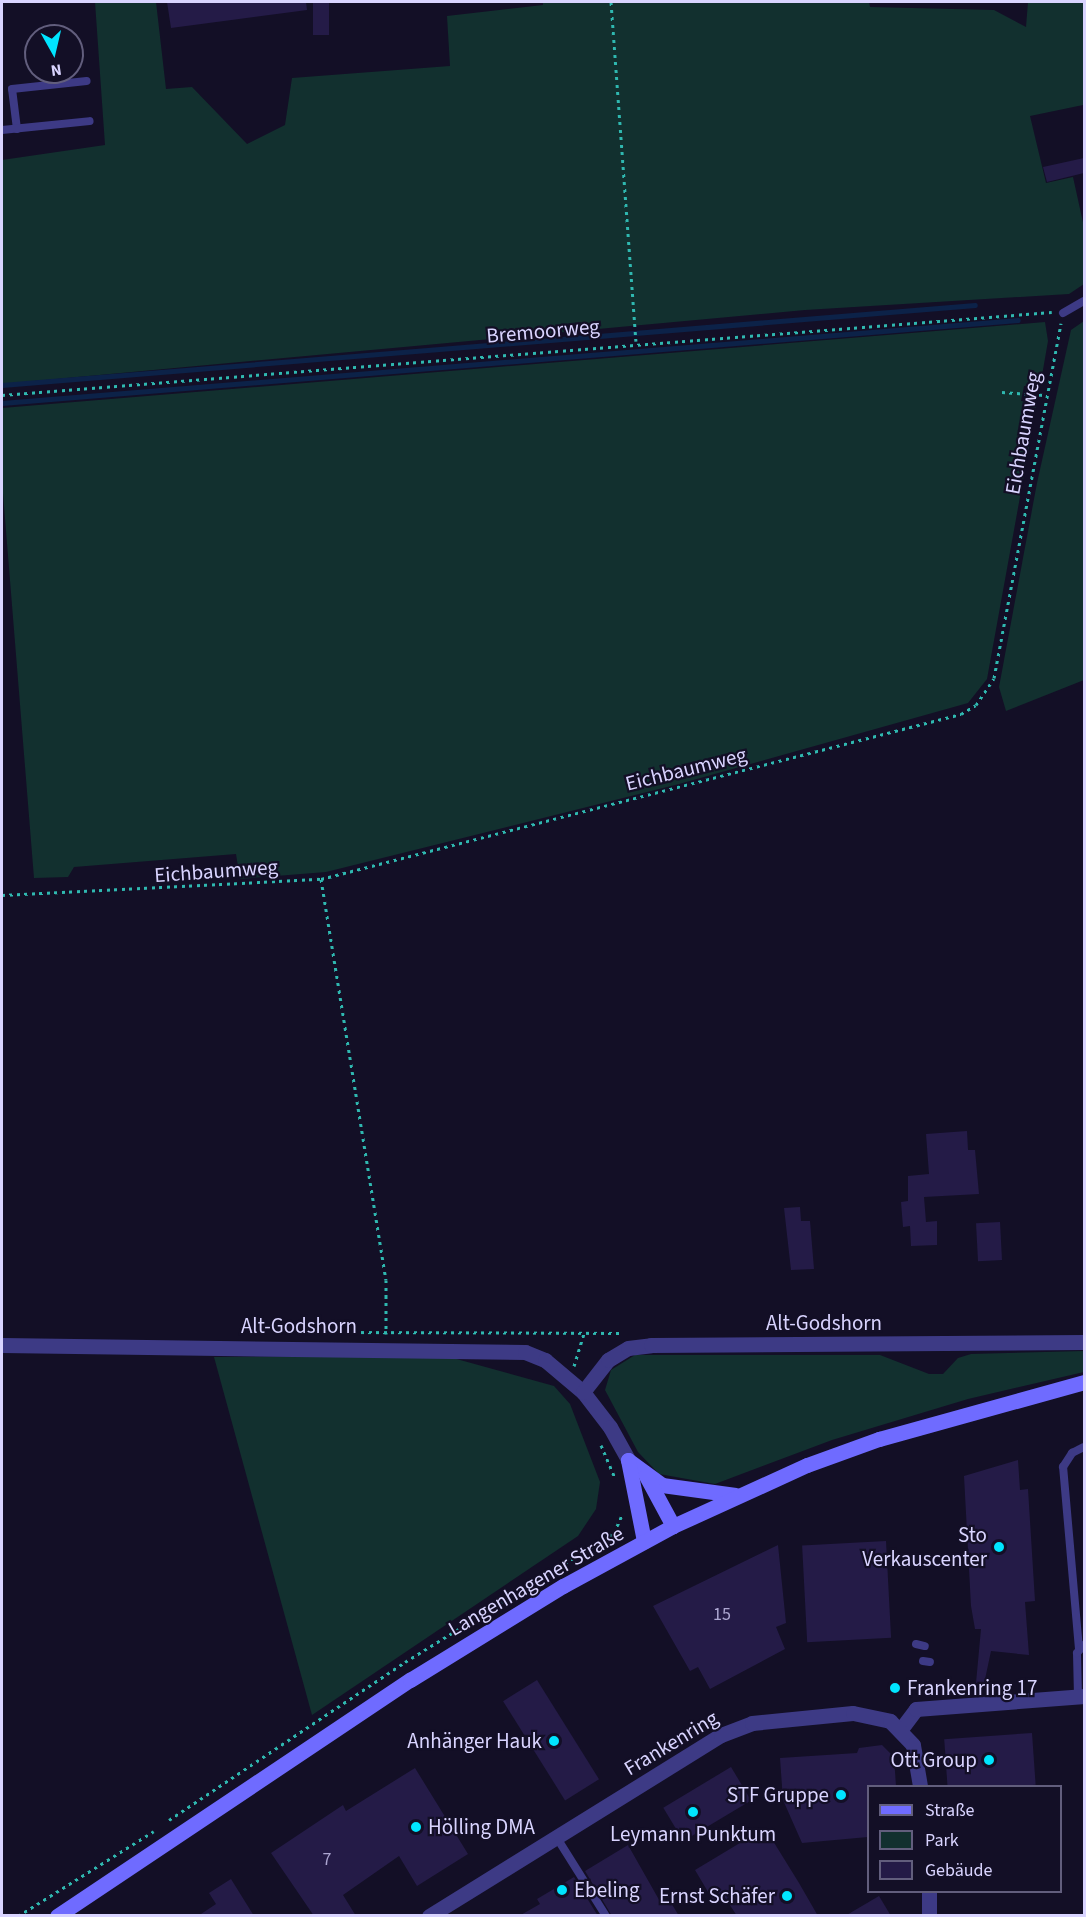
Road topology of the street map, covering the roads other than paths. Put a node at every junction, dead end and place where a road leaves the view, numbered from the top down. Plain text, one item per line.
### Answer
1 (87, 81) dead end
2 (90, 121) dead end
3 (17, 129) junction
4 (2, 130) edge
5 (1084, 301) edge
6 (1063, 313) road end
7 (1084, 1342) edge
8 (2, 1345) edge
9 (1084, 1382) edge
10 (583, 1392) junction
11 (1084, 1447) edge
12 (628, 1460) junction
13 (643, 1472) junction
14 (738, 1495) junction
15 (672, 1526) junction
16 (645, 1541) junction
17 (1082, 1646) edge
18 (1081, 1697) edge
19 (901, 1729) junction
20 (920, 1785) edge
21 (557, 1838) junction
22 (929, 1893) edge
23 (57, 1916) edge
24 (429, 1916) edge
25 (606, 1916) edge
26 (929, 1916) edge

1 - 3 lane
2 - 3 lane
3 - 4 lane
5 - 6 lane
7 - 10 street, Alt-Godshorn
8 - 10 street, Alt-Godshorn
9 - 14 main road, Langenhagener Straße
10 - 12 street, Alt-Godshorn
11 - 17 lane
12 - 13 main road
12 - 16 main road
13 - 14 main road
13 - 15 main road
14 - 15 main road, Langenhagener Straße
15 - 16 main road, Langenhagener Straße
16 - 23 main road, Langenhagener Straße
17 - 18 lane
18 - 19 street
19 - 20 street
19 - 21 street, Frankenring
21 - 24 street, Frankenring
21 - 25 lane
22 - 26 street

